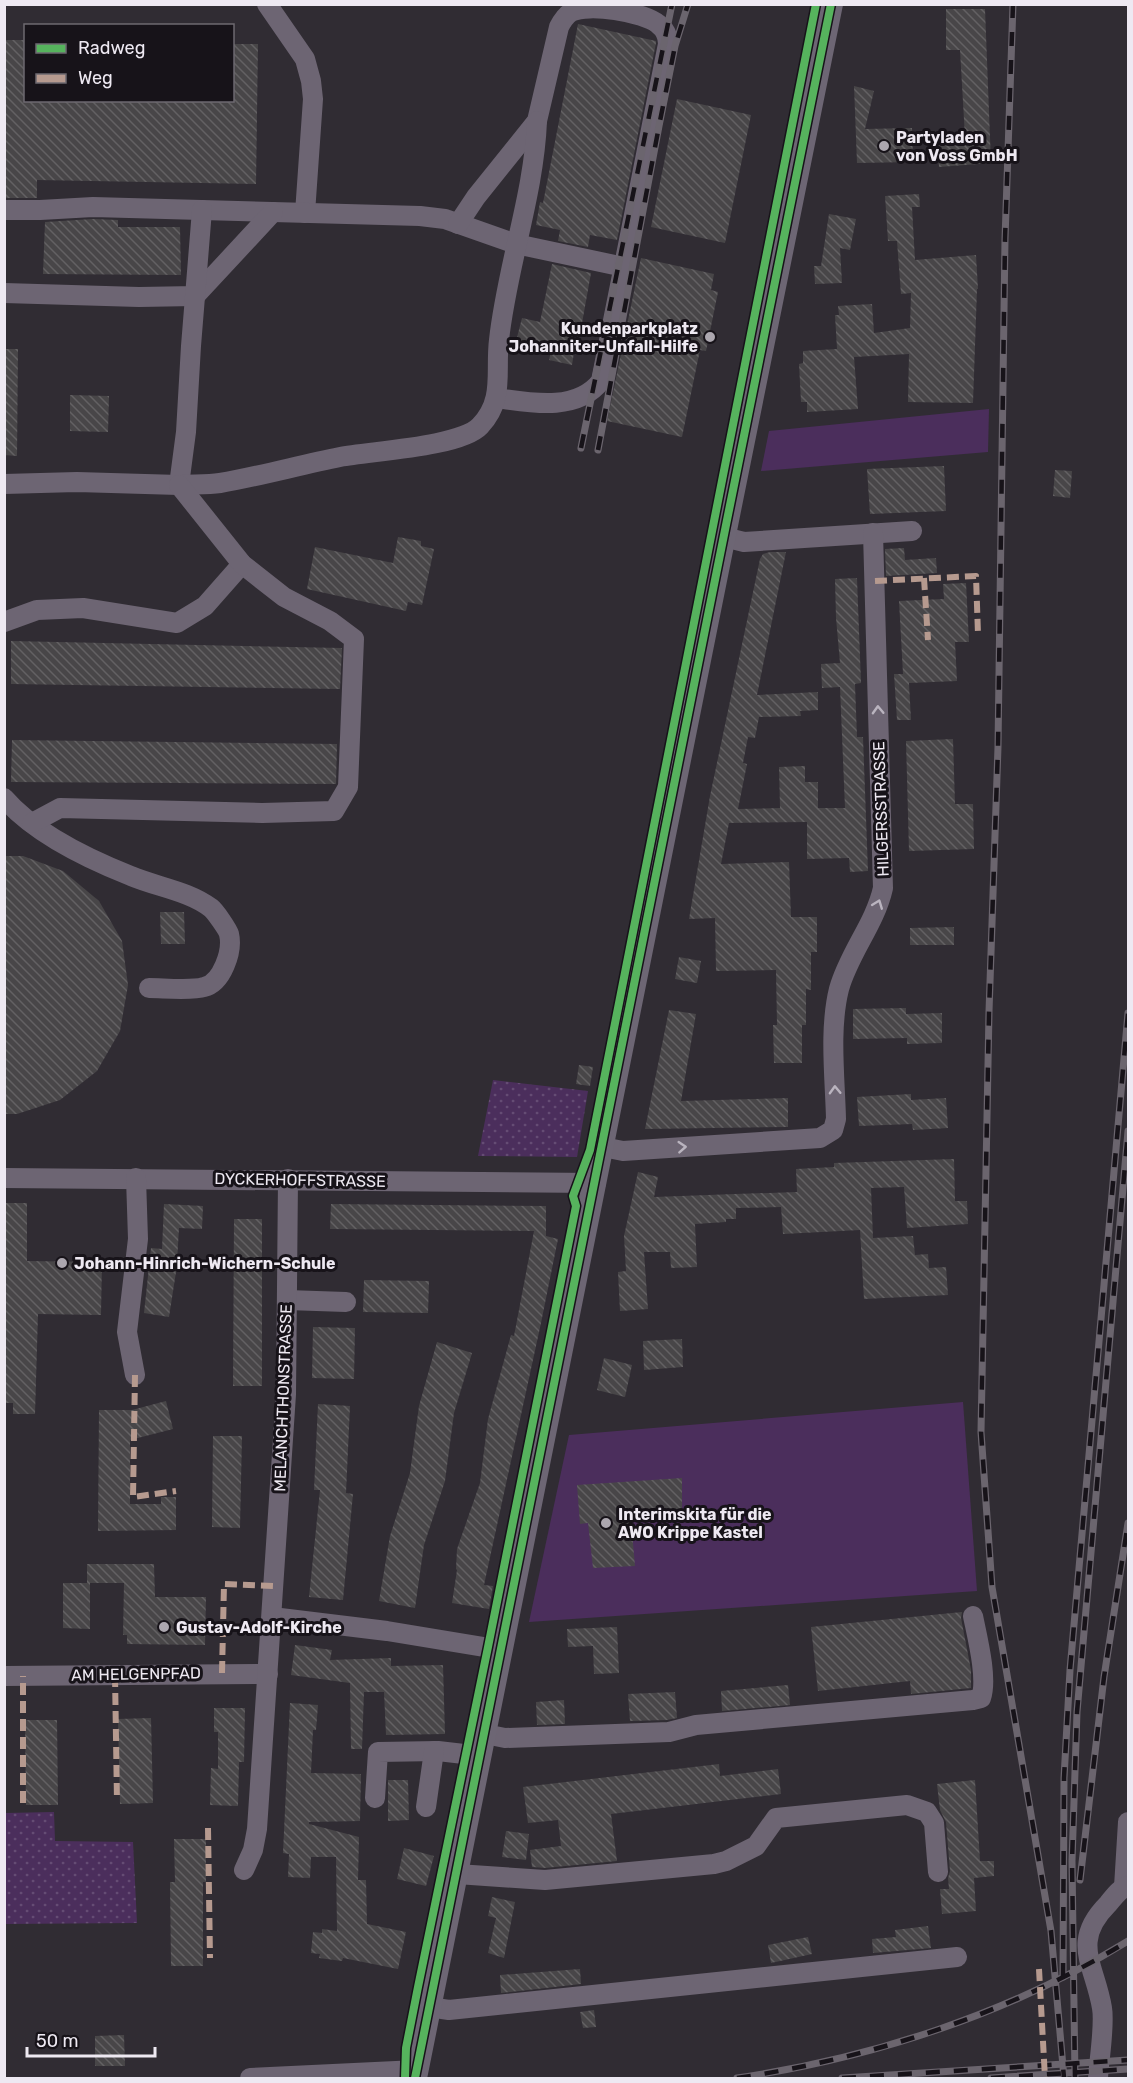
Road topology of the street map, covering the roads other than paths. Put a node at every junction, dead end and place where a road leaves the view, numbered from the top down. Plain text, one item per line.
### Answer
1 (267, 4) edge
2 (831, 4) edge
3 (558, 11) edge
4 (537, 121) junction
5 (4, 210) edge
6 (202, 210) junction
7 (273, 212) junction
8 (305, 213) junction
9 (458, 224) junction
10 (516, 244) junction
11 (624, 267) junction
12 (4, 293) edge
13 (195, 296) junction
14 (497, 398) junction
15 (4, 484) edge
16 (179, 485) junction
17 (912, 531) dead end
18 (873, 533) junction
19 (724, 537) junction
20 (242, 564) junction
21 (4, 622) edge
22 (4, 798) edge
23 (32, 823) junction
24 (149, 988) dead end
25 (603, 1147) junction
26 (4, 1178) edge
27 (136, 1178) junction
28 (288, 1179) junction
29 (596, 1183) junction
30 (287, 1300) junction
31 (346, 1302) dead end
32 (135, 1375) dead end
33 (973, 1616) dead end
34 (272, 1617) junction
35 (502, 1650) junction
36 (268, 1674) junction
37 (4, 1676) edge
38 (483, 1745) junction
39 (434, 1751) junction
40 (375, 1798) dead end
41 (426, 1807) dead end
42 (1128, 1822) edge
43 (244, 1870) dead end
44 (938, 1872) dead end
45 (457, 1874) junction
46 (1126, 1886) edge
47 (957, 1957) dead end
48 (429, 2007) junction
49 (416, 2074) edge
50 (250, 2079) edge
51 (1098, 2079) edge

1 - 8 street
2 - 19 main road
3 - 4 street
3 - 11 street
4 - 9 street
4 - 10 street
5 - 6 street
6 - 7 street
6 - 13 street
7 - 8 street
7 - 13 street
8 - 9 street
9 - 10 street
10 - 11 street
10 - 14 street
11 - 14 street
12 - 13 street
13 - 16 street
14 - 16 street
15 - 16 street
16 - 20 street
17 - 18 street
18 - 19 street
25 -> 18 street, HILGERSSTRASSE
19 - 25 main road
20 - 21 street
20 - 23 street
22 - 23 street
23 - 24 street
25 - 29 main road
26 - 27 street, DYCKERHOFFSTRASSE
27 - 28 street, DYCKERHOFFSTRASSE
27 - 32 street
28 - 29 street, DYCKERHOFFSTRASSE
28 - 30 street, MELANCHTHONSTRASSE
29 - 35 main road
30 - 31 street
30 - 34 street, MELANCHTHONSTRASSE
33 - 38 street
34 - 35 street
34 - 36 street, MELANCHTHONSTRASSE
35 - 38 main road
36 - 37 street, AM HELGENPFAD
36 - 43 street, MELANCHTHONSTRASSE
38 - 39 street
38 - 45 main road
39 - 40 street
39 - 41 street
42 - 46 street
44 - 45 street
45 - 48 main road
46 - 51 street
47 - 48 street
48 - 49 main road
49 - 50 street

